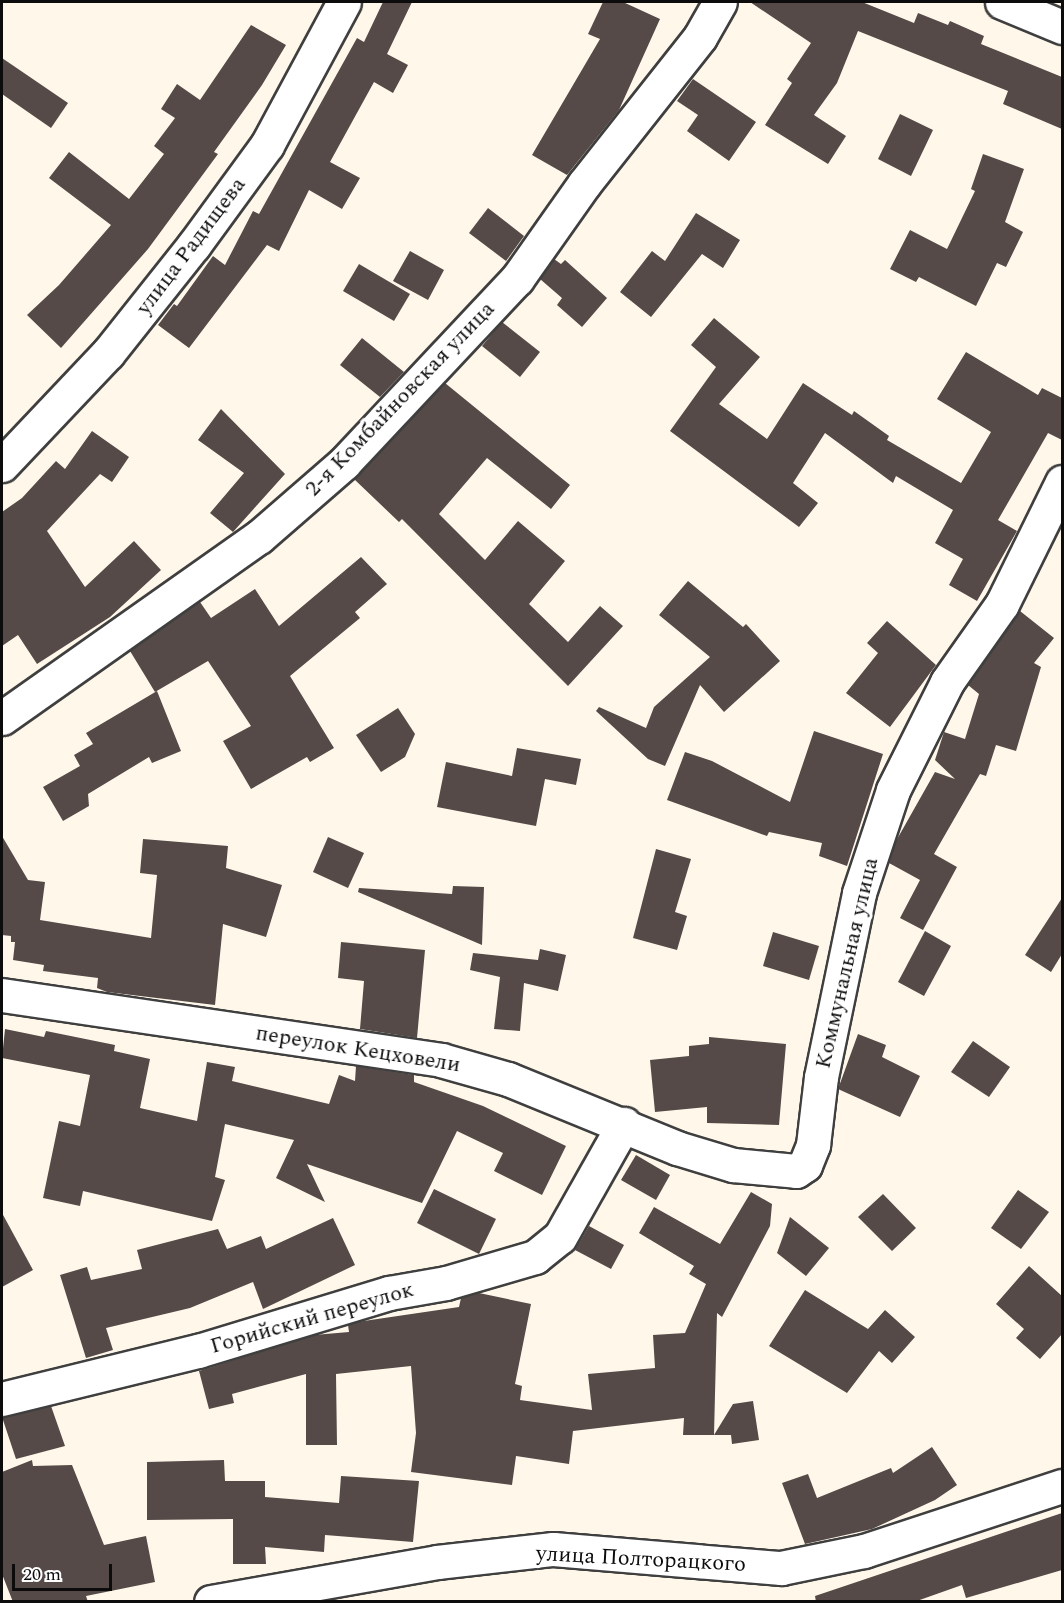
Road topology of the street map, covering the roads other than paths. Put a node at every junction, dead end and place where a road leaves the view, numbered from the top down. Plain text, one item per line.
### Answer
1 (344, 2) edge
2 (720, 2) edge
3 (1002, 2) edge
4 (1062, 27) edge
5 (2, 465) edge
6 (1062, 482) edge
7 (2, 718) edge
8 (2, 995) edge
9 (624, 1124) junction
10 (805, 1165) joint
11 (2, 1399) edge
12 (1062, 1486) edge
13 (211, 1602) edge

1 - 5 street, улица Радищева
2 - 7 street, 2-я Комбайновская улица
3 - 4 street
6 - 10 street, Коммунальная улица
8 - 9 street, переулок Кецховели
9 - 10 street, переулок Кецховели
9 - 11 street, Горийский переулок
12 - 13 street, улица Полторацкого

